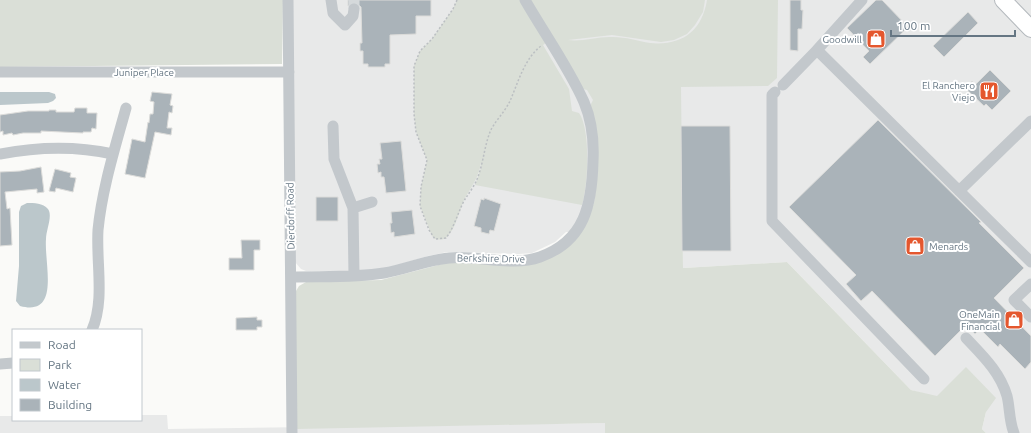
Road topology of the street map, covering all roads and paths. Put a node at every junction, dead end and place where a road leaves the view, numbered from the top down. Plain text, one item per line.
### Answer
1 (288, 0) edge
2 (331, 0) edge
3 (457, 0) edge
4 (525, 0) edge
5 (862, 0) edge
6 (1002, 0) edge
7 (354, 9) tunnel mouth
8 (1031, 29) edge
9 (549, 41) junction
10 (817, 50) junction
11 (0, 72) edge
12 (289, 72) junction
13 (126, 108) dead end
14 (1031, 121) edge
15 (333, 126) dead end
16 (0, 154) edge
17 (113, 154) junction
18 (959, 191) junction
19 (372, 202) dead end
20 (353, 208) junction
21 (1031, 262) edge
22 (354, 276) junction
23 (291, 277) junction
24 (1031, 284) edge
25 (1031, 317) edge
26 (92, 329) edge
27 (966, 338) dead end
28 (12, 363) edge
29 (0, 364) edge
30 (924, 379) dead end
31 (292, 433) edge
32 (1014, 433) edge

1 - 12 street, Dierdorff Road
2 - 7 street
3 - 9 path
4 - 9 street, Berkshire Drive
5 - 10 street
6 - 8 highway
9 - 22 street, Berkshire Drive
10 - 18 street
10 - 30 street
11 - 12 street, Juniper Place
12 - 23 street, Dierdorff Road
13 - 17 street
14 - 18 street
15 - 20 street
16 - 17 street
17 - 26 street
18 - 21 street
19 - 20 street
20 - 22 street
22 - 23 street, Berkshire Drive
23 - 31 street, Dierdorff Road
24 - 25 street
27 - 32 street
28 - 29 street

